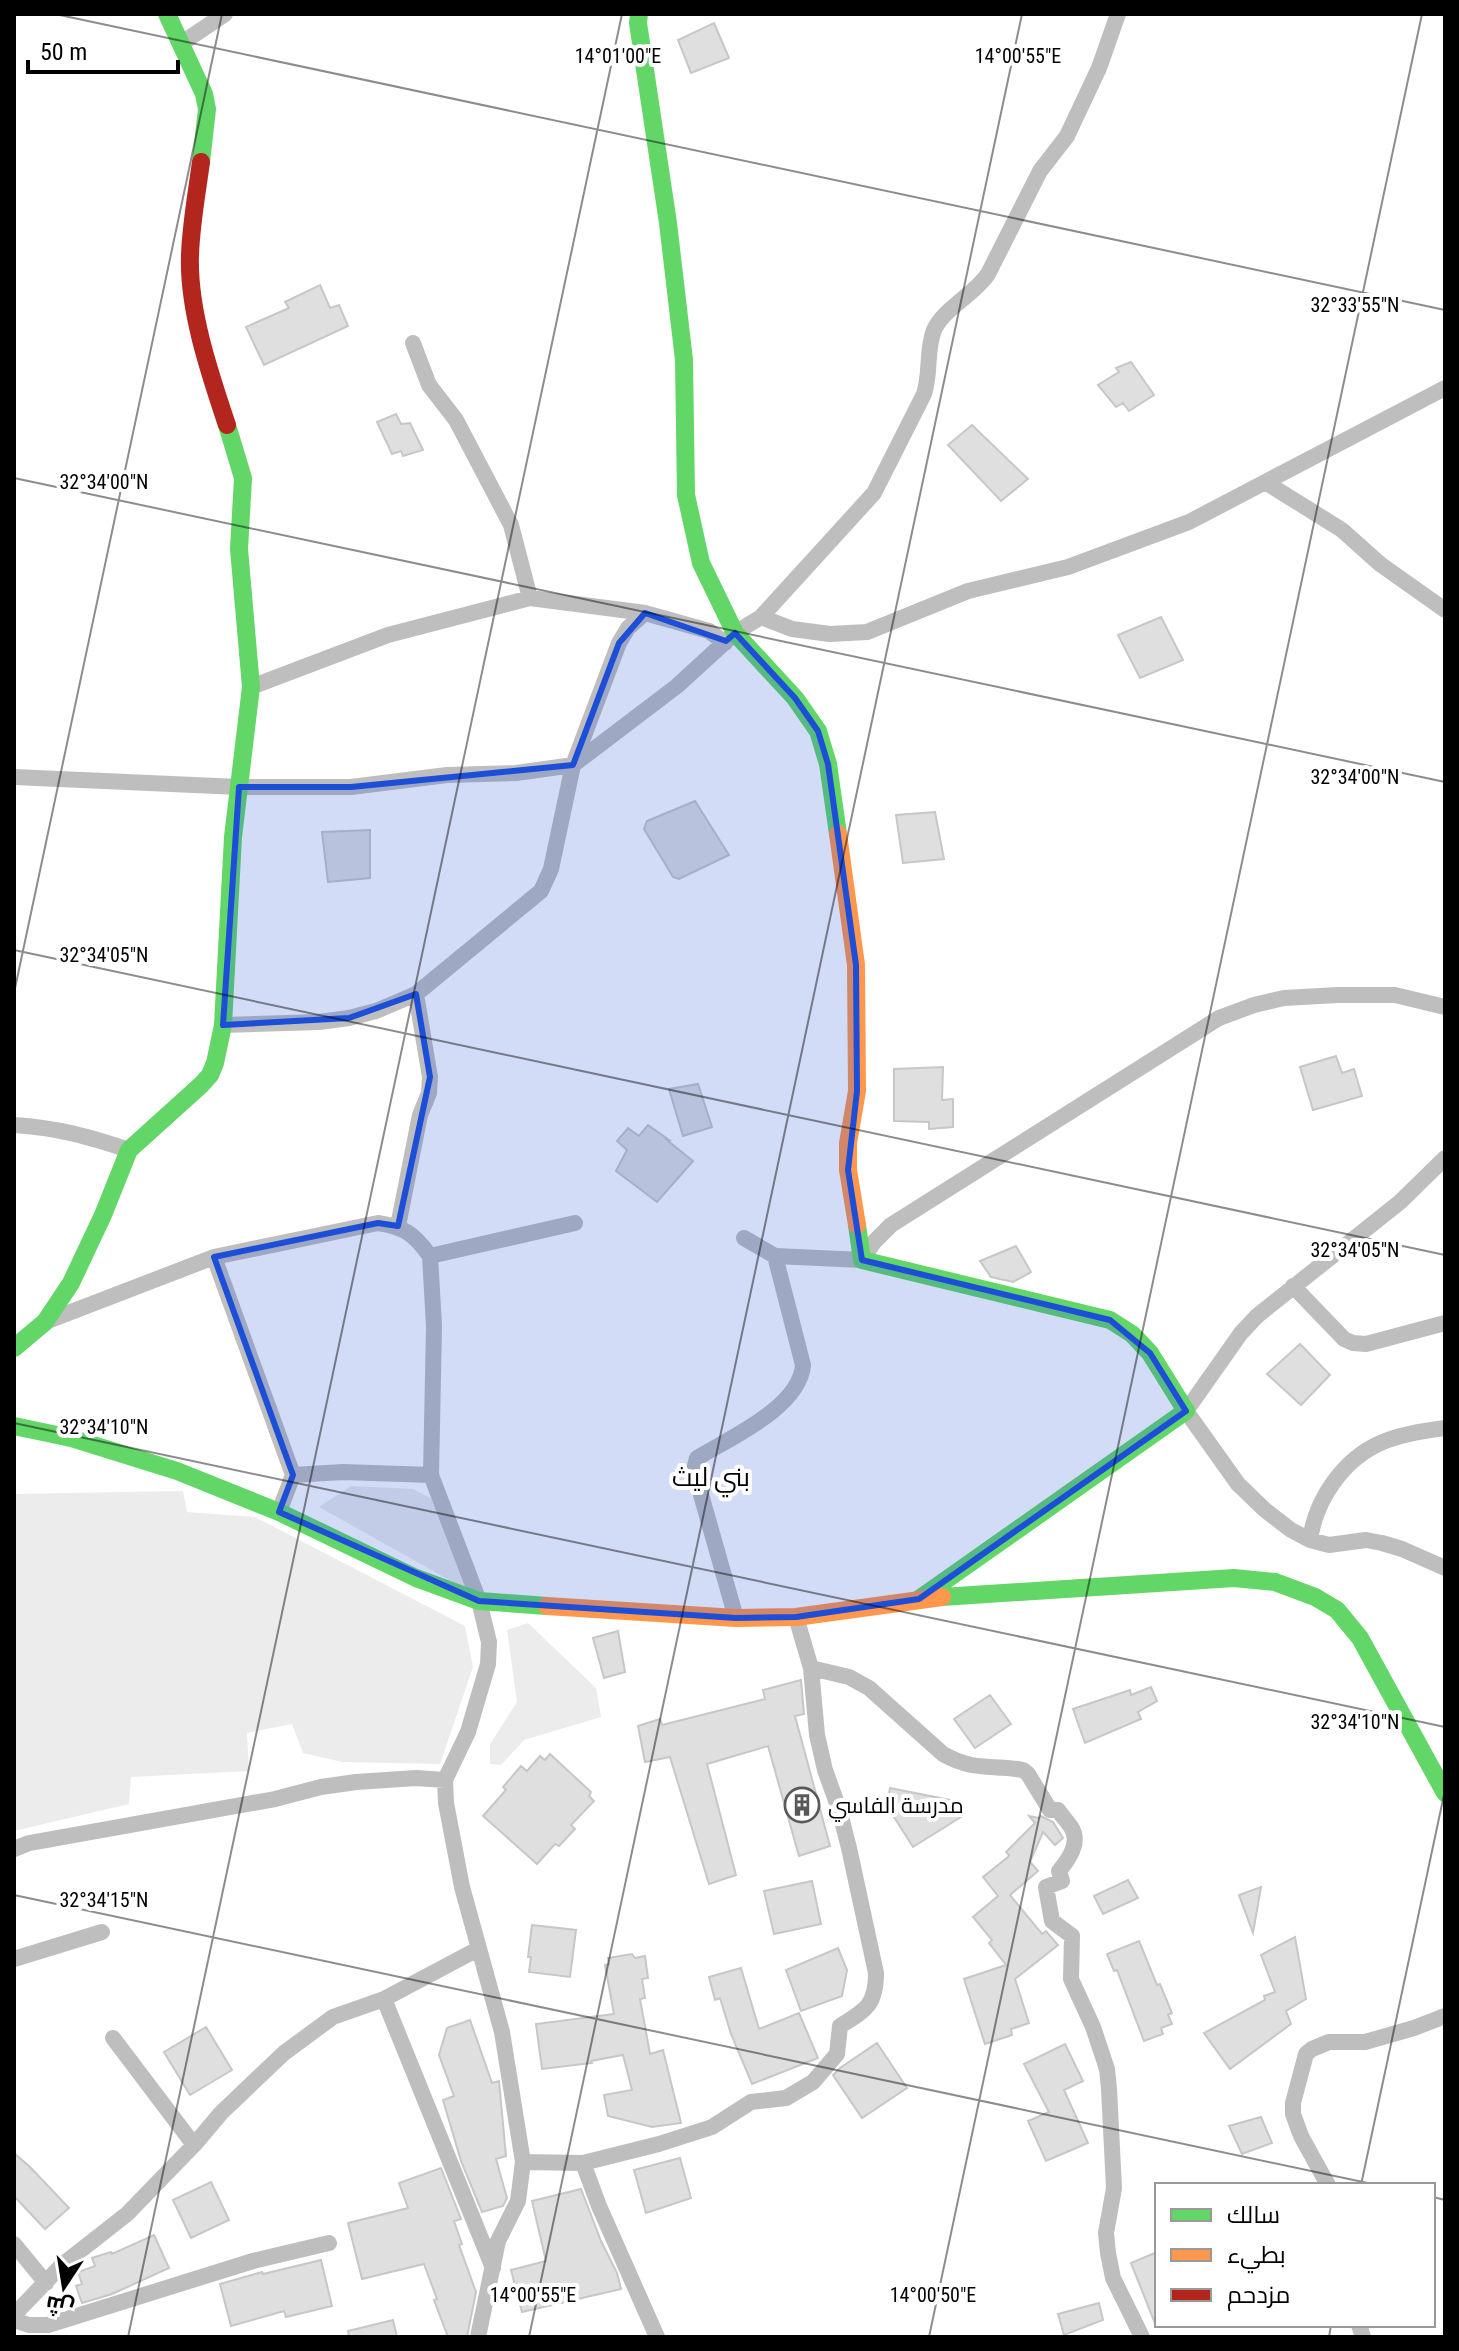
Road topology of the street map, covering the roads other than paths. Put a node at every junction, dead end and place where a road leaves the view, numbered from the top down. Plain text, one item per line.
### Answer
1 (167, 14) edge
2 (225, 14) edge
3 (639, 14) edge
4 (1118, 14) edge
5 (182, 43) junction
6 (413, 343) dead end
7 (1445, 388) edge
8 (1265, 482) junction
9 (530, 598) junction
10 (1445, 610) edge
11 (645, 613) junction
12 (761, 617) junction
13 (730, 638) junction
14 (251, 687) junction
15 (573, 765) junction
16 (14, 777) edge
17 (239, 787) junction
18 (416, 994) junction
19 (1445, 1007) edge
20 (223, 1025) junction
21 (14, 1125) edge
22 (129, 1150) junction
23 (1445, 1158) edge
24 (575, 1223) dead end
25 (398, 1226) junction
26 (744, 1238) dead end
27 (430, 1256) junction
28 (775, 1256) junction
29 (214, 1257) junction
30 (862, 1260) junction
31 (1293, 1286) junction
32 (45, 1322) junction
33 (1445, 1323) edge
34 (14, 1348) edge
35 (1186, 1411) junction
36 (14, 1426) edge
37 (1445, 1428) edge
38 (293, 1475) junction
39 (431, 1475) junction
40 (279, 1512) junction
41 (1310, 1540) junction
42 (1445, 1568) edge
43 (919, 1599) junction
44 (479, 1601) junction
45 (796, 1617) junction
46 (736, 1618) junction
47 (811, 1668) junction
48 (445, 1780) junction
49 (1445, 1793) edge
50 (14, 1849) edge
51 (102, 1932) dead end
52 (478, 1949) junction
53 (15, 1957) edge
54 (384, 1999) junction
55 (1445, 2016) edge
56 (113, 2038) dead end
57 (194, 2145) junction
58 (523, 2162) junction
59 (583, 2163) junction
60 (1327, 2183) edge
61 (329, 2243) dead end
62 (14, 2244) edge
63 (493, 2268) junction
64 (46, 2283) junction
65 (14, 2318) edge
66 (478, 2337) edge
67 (657, 2337) edge
68 (1142, 2337) edge

1 - 5 street
2 - 5 street
3 - 13 street
4 - 12 street
5 - 14 street
6 - 9 street
7 - 8 street
8 - 10 street
8 - 12 street
9 - 11 street
9 - 14 street
11 - 13 street
11 - 15 street
12 - 13 street
13 - 15 street
13 - 30 street
14 - 17 street
15 - 17 street
15 - 18 street
16 - 17 street
17 - 20 street
18 - 20 street
18 - 25 street
19 - 30 street
20 - 22 street
21 - 22 street
22 - 32 street
23 - 31 street
24 - 27 street
25 - 27 street
25 - 29 street
26 - 28 street
27 - 39 street
28 - 30 street
28 - 46 street
29 - 32 street
29 - 38 street
30 - 35 street
31 - 33 street
31 - 35 street
32 - 34 street
35 - 41 street
35 - 43 street
36 - 40 street
37 - 41 street
38 - 39 street
38 - 40 street
39 - 44 street
40 - 44 street
41 - 42 street
43 - 45 street
43 - 49 street
44 - 46 street
44 - 48 street
45 - 46 street
45 - 47 street
47 - 59 street
47 - 68 street
48 - 50 street
48 - 52 street
51 - 53 street
52 - 54 street
52 - 58 street
54 - 57 street
54 - 63 street
55 - 60 street
56 - 57 street
57 - 64 street
58 - 59 street
58 - 63 street
59 - 67 street
61 - 65 street
62 - 64 street
63 - 66 street
64 - 65 street

